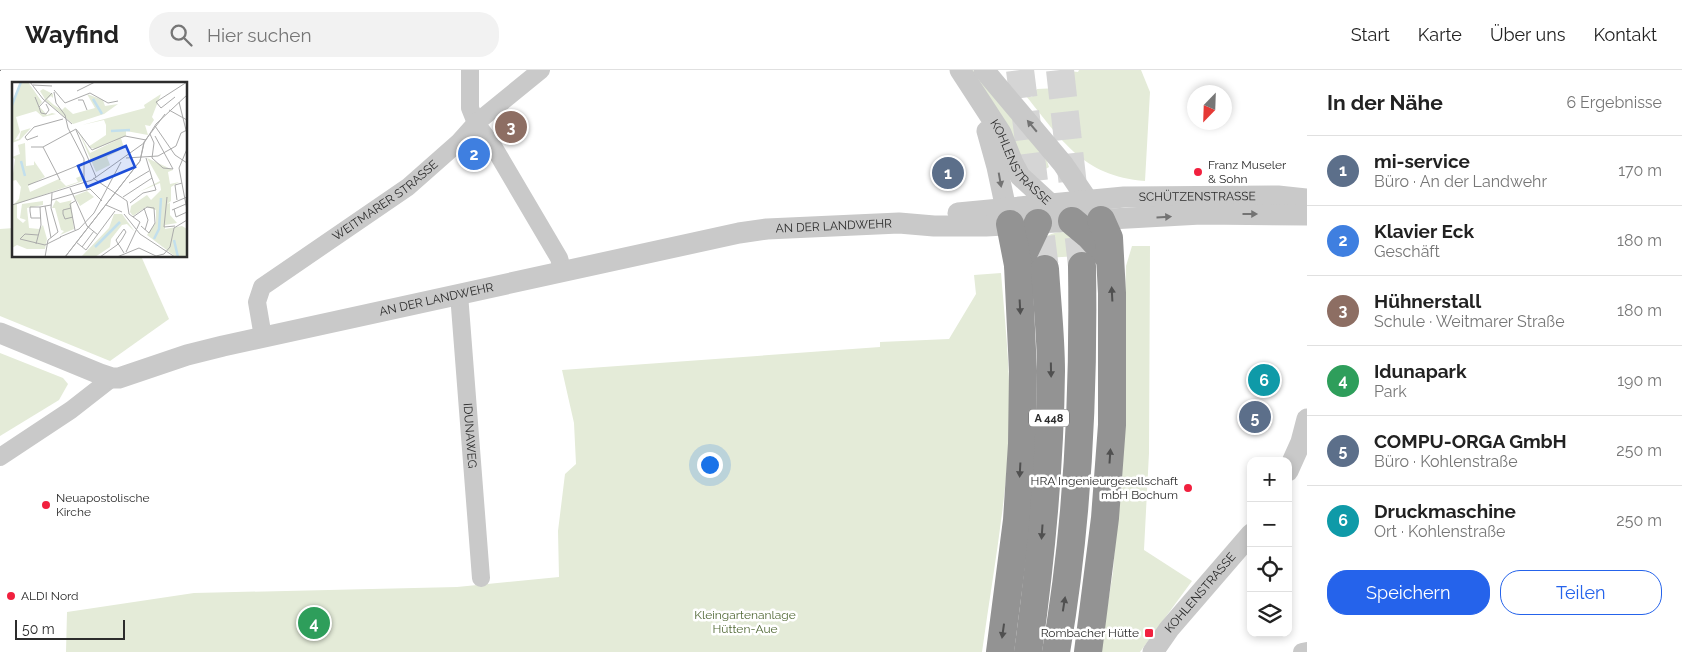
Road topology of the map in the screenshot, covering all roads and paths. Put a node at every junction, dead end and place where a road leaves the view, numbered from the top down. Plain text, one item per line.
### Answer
1 (470, 70) edge
2 (541, 70) edge
3 (971, 75) edge
4 (476, 123) junction
5 (1063, 164) junction
6 (1307, 199) edge
7 (1095, 210) junction
8 (1044, 214) junction
9 (1307, 215) edge
10 (1008, 217) junction
11 (1072, 221) junction
12 (1109, 257) junction
13 (1018, 265) junction
14 (1082, 266) tunnel mouth
15 (1045, 268) tunnel mouth
16 (562, 272) junction
17 (459, 294) junction
18 (0, 333) edge
19 (263, 337) junction
20 (112, 378) junction
21 (1307, 419) edge
22 (0, 457) edge
23 (1292, 461) edge
24 (1247, 539) edge
25 (481, 578) dead end
26 (1307, 651) edge
27 (1000, 652) edge
28 (1028, 652) edge
29 (1056, 652) edge
30 (1088, 652) edge
31 (1153, 652) edge
32 (1302, 652) edge

1 - 4 street
2 - 4 street, WEITMARER STRASSE
5 -> 3 street, KOHLENSTRASSE
3 - 8 street, KOHLENSTRASSE
3 -> 10 street, KOHLENSTRASSE
4 - 16 street
4 - 19 street, WEITMARER STRASSE
5 - 7 street, KOHLENSTRASSE
5 - 8 street, KOHLENSTRASSE
6 - 7 street, SCHÜTZENSTRASSE
7 - 8 street, AN DER LANDWEHR
7 -> 9 street, SCHÜTZENSTRASSE
7 - 11 street, AN DER LANDWEHR
7 - 12 highway
8 - 10 street, AN DER LANDWEHR
8 - 11 street, AN DER LANDWEHR
8 - 13 highway
10 - 13 highway
10 - 16 street, AN DER LANDWEHR
11 - 12 highway
30 -> 12 highway
13 -> 27 highway
29 -> 14 highway, A 448
15 -> 28 highway, A 448
16 - 17 street, AN DER LANDWEHR
17 - 19 street, AN DER LANDWEHR
17 - 25 street, IDUNAWEG
18 - 20 street
19 - 20 street, AN DER LANDWEHR
20 - 22 street, AN DER LANDWEHR
21 - 23 street
24 - 31 street, KOHLENSTRASSE
26 - 32 street

